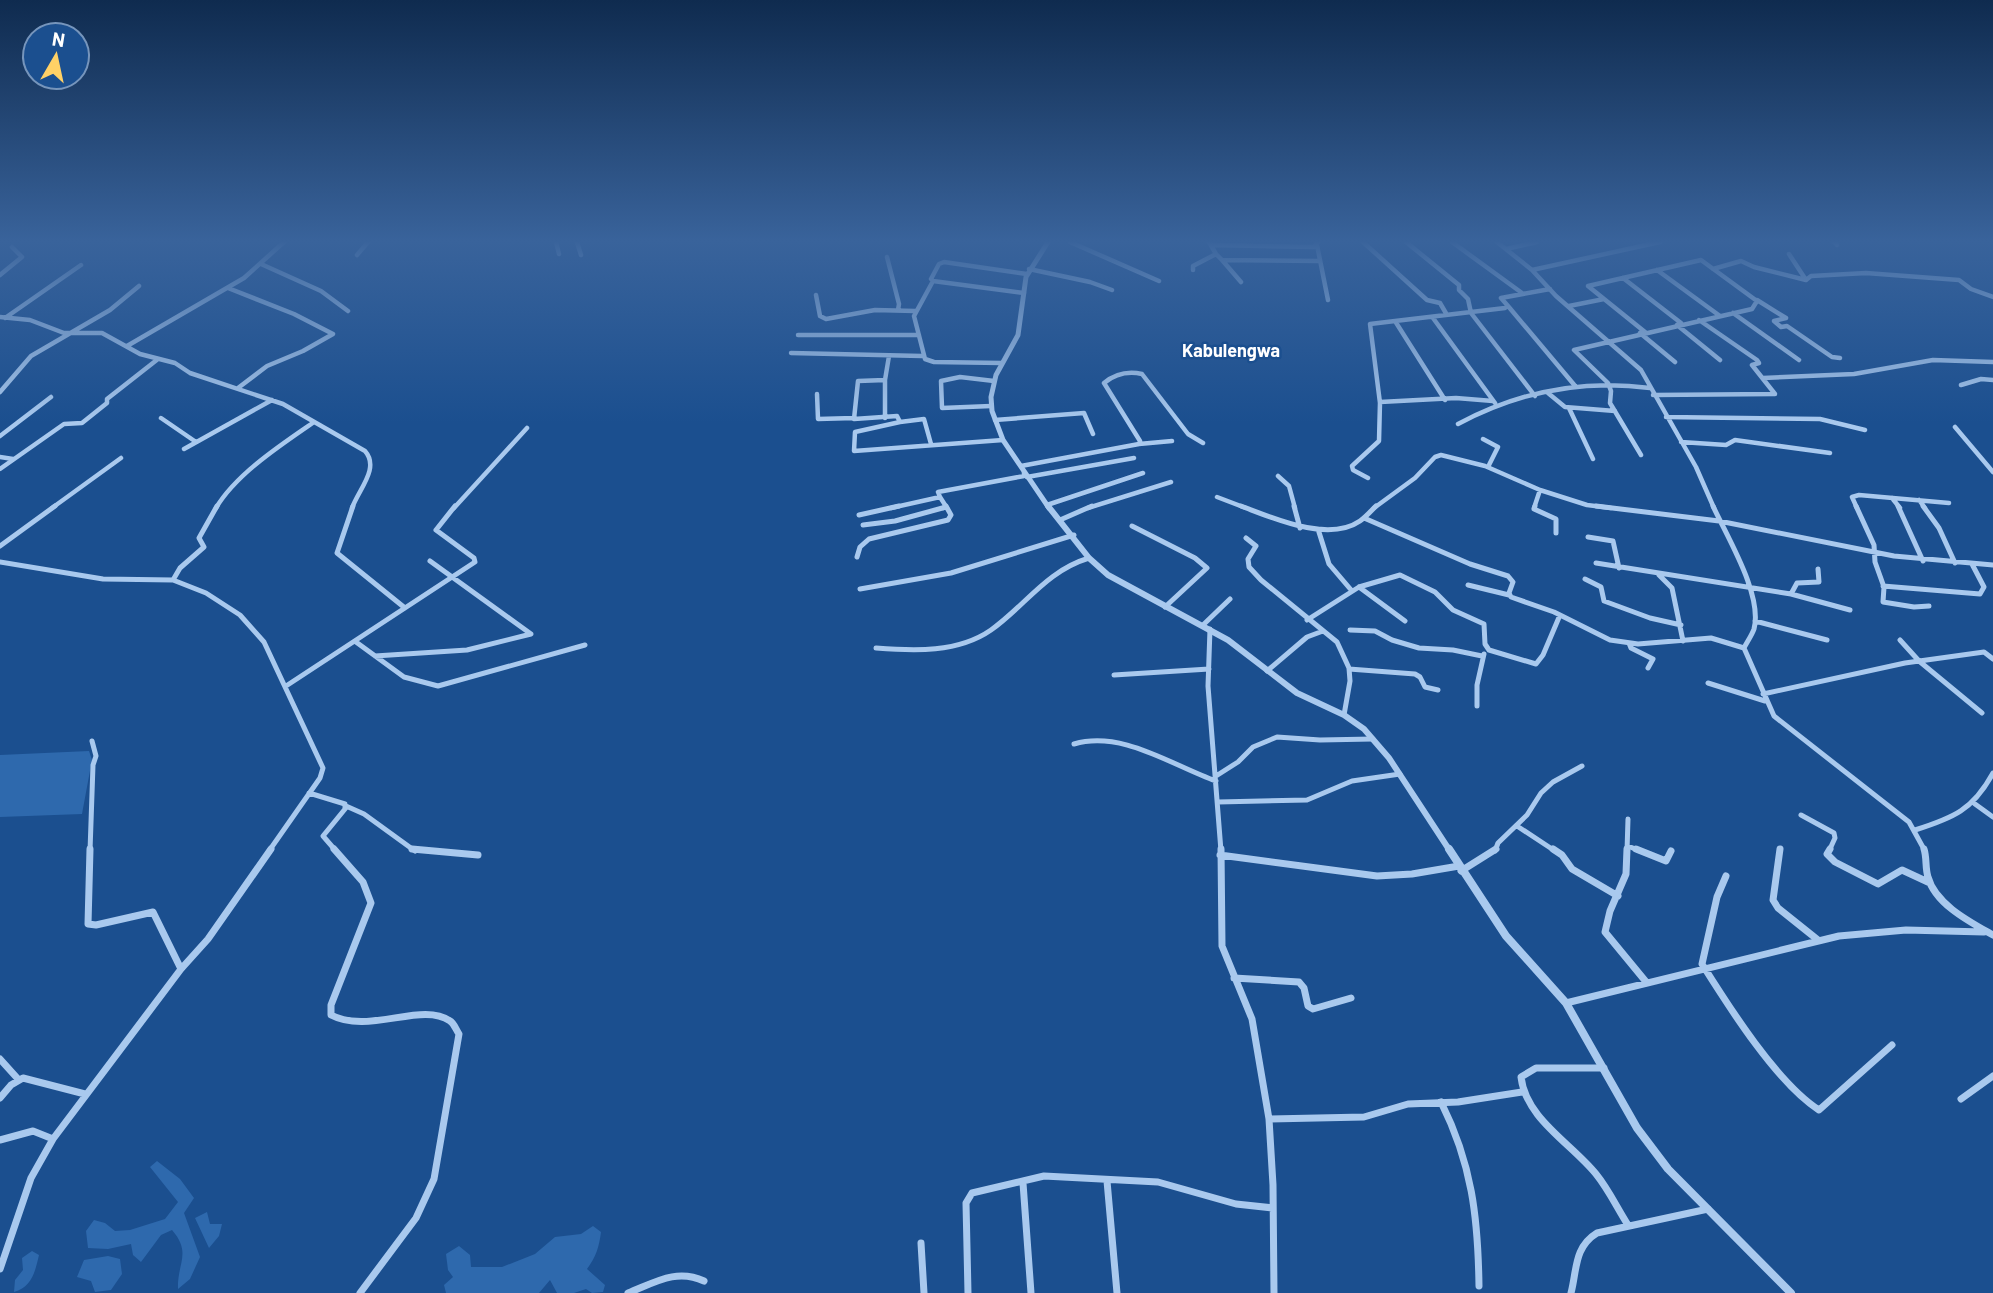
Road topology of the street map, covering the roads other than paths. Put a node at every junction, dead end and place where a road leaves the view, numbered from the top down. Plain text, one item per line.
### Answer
1 (25, 302) edge
2 (120, 302) edge
3 (203, 302) edge
4 (265, 302) edge
5 (333, 302) edge
6 (817, 302) edge
7 (900, 302) edge
8 (920, 302) edge
9 (1023, 302) edge
10 (1438, 302) edge
11 (1469, 302) edge
12 (1505, 302) edge
13 (1565, 302) edge
14 (1587, 302) edge
15 (1608, 302) edge
16 (1653, 302) edge
17 (1701, 302) edge
18 (1755, 302) edge
19 (1761, 302) edge
20 (1508, 306) junction
21 (1569, 306) junction
22 (898, 310) junction
23 (348, 311) dead end
24 (915, 311) junction
25 (1471, 313) junction
26 (1733, 313) junction
27 (1447, 316) junction
28 (1720, 316) junction
29 (3, 317) edge
30 (1433, 318) junction
31 (1699, 320) junction
32 (1395, 321) junction
33 (1524, 324) junction
34 (1679, 324) junction
35 (1516, 329) dead end
36 (72, 333) junction
37 (1642, 333) junction
38 (797, 335) dead end
39 (919, 335) junction
40 (1609, 341) junction
41 (127, 346) junction
42 (791, 353) dead end
43 (888, 356) junction
44 (922, 356) junction
45 (1840, 358) dead end
46 (159, 359) junction
47 (1799, 359) dead end
48 (1720, 360) dead end
49 (1675, 362) dead end
50 (1002, 363) junction
51 (1992, 363) edge
52 (1763, 378) junction
53 (885, 380) junction
54 (1993, 380) edge
55 (994, 381) junction
56 (1608, 383) junction
57 (1961, 385) dead end
58 (1576, 387) junction
59 (238, 388) junction
60 (1650, 388) junction
61 (0, 392) edge
62 (1548, 393) junction
63 (817, 394) dead end
64 (1653, 395) junction
65 (1535, 396) junction
66 (51, 397) dead end
67 (272, 400) junction
68 (1445, 400) junction
69 (1380, 403) junction
70 (1496, 403) junction
71 (991, 406) junction
72 (1569, 408) junction
73 (1615, 411) junction
74 (1666, 417) junction
75 (161, 418) dead end
76 (854, 418) junction
77 (885, 418) junction
78 (995, 420) junction
79 (314, 422) junction
80 (900, 422) junction
81 (1458, 424) dead end
82 (1955, 427) dead end
83 (527, 428) dead end
84 (1865, 430) dead end
85 (1093, 434) dead end
86 (0, 436) edge
87 (1483, 439) dead end
88 (1003, 440) junction
89 (1172, 441) dead end
90 (195, 442) junction
91 (1681, 442) junction
92 (1203, 443) dead end
93 (931, 444) junction
94 (1139, 444) junction
95 (184, 449) dead end
96 (1830, 453) dead end
97 (1641, 455) dead end
98 (0, 457) edge
99 (121, 458) dead end
100 (1134, 458) dead end
101 (13, 459) junction
102 (1593, 460) dead end
103 (1488, 467) junction
104 (0, 470) edge
105 (1993, 471) edge
106 (1024, 472) junction
107 (1143, 473) dead end
108 (1278, 476) dead end
109 (1368, 478) dead end
110 (1171, 482) dead end
111 (1540, 490) junction
112 (940, 497) junction
113 (1217, 497) dead end
114 (1892, 498) junction
115 (1919, 500) junction
116 (1949, 503) dead end
117 (1047, 505) junction
118 (946, 507) junction
119 (859, 515) dead end
120 (1364, 518) junction
121 (1060, 520) junction
122 (1719, 521) junction
123 (863, 525) dead end
124 (1132, 526) dead end
125 (1300, 528) junction
126 (1318, 529) junction
127 (1556, 533) dead end
128 (1074, 535) junction
129 (1588, 537) dead end
130 (1246, 538) dead end
131 (0, 546) edge
132 (1875, 552) junction
133 (857, 557) dead end
134 (1090, 558) junction
135 (430, 561) dead end
136 (1923, 561) junction
137 (0, 562) edge
138 (1595, 563) dead end
139 (1955, 563) junction
140 (1972, 564) junction
141 (1993, 565) edge
142 (1619, 568) junction
143 (1818, 569) dead end
144 (1659, 575) junction
145 (453, 577) junction
146 (1585, 579) dead end
147 (173, 580) junction
148 (1468, 585) dead end
149 (1883, 586) junction
150 (1359, 587) junction
151 (860, 589) dead end
152 (1751, 589) junction
153 (1352, 591) junction
154 (1791, 594) junction
155 (1509, 595) junction
156 (1230, 599) dead end
157 (1930, 606) dead end
158 (1165, 607) junction
159 (405, 608) junction
160 (1850, 610) dead end
161 (1560, 615) junction
162 (1307, 620) junction
163 (1405, 621) dead end
164 (1755, 621) junction
165 (1681, 625) junction
166 (1206, 627) junction
167 (1350, 630) dead end
168 (1323, 631) junction
169 (1827, 640) dead end
170 (1900, 640) dead end
171 (1683, 641) junction
172 (356, 642) junction
173 (1629, 643) junction
174 (585, 645) dead end
175 (876, 648) dead end
176 (1487, 648) junction
177 (1744, 648) junction
178 (375, 656) junction
179 (1482, 656) junction
180 (1993, 659) edge
181 (1919, 661) junction
182 (1648, 668) dead end
183 (1209, 669) junction
184 (1349, 669) junction
185 (1267, 671) junction
186 (1114, 675) dead end
187 (1708, 683) dead end
188 (286, 686) junction
189 (1438, 691) dead end
190 (1764, 697) junction
191 (1477, 706) dead end
192 (1982, 713) dead end
193 (1344, 715) junction
194 (1373, 739) junction
195 (92, 741) dead end
196 (1074, 744) dead end
197 (1582, 766) dead end
198 (1993, 773) edge
199 (1400, 774) junction
200 (1216, 779) junction
201 (309, 793) junction
202 (1218, 802) junction
203 (1975, 804) junction
204 (346, 806) junction
205 (1801, 815) dead end
206 (1993, 817) edge
207 (1628, 819) dead end
208 (1517, 826) junction
209 (1915, 830) junction
210 (1628, 846) junction
211 (1780, 849) dead end
212 (1671, 851) dead end
213 (478, 855) dead end
214 (1220, 855) junction
215 (1460, 869) junction
216 (1726, 876) dead end
217 (1930, 883) junction
218 (1618, 896) junction
219 (1990, 934) edge
220 (1818, 940) junction
221 (181, 969) junction
222 (1705, 969) junction
223 (1234, 978) junction
224 (1647, 983) junction
225 (1351, 998) dead end
226 (1566, 1003) junction
227 (1892, 1045) dead end
228 (0, 1059) edge
229 (1604, 1068) junction
230 (1993, 1076) edge
231 (18, 1079) junction
232 (1522, 1092) junction
233 (85, 1094) junction
234 (0, 1098) edge
235 (1962, 1099) dead end
236 (1440, 1102) junction
237 (1269, 1119) junction
238 (53, 1139) junction
239 (0, 1140) edge
240 (1107, 1181) junction
241 (1023, 1183) junction
242 (1273, 1208) junction
243 (1708, 1209) junction
244 (1628, 1225) junction
245 (921, 1243) dead end
246 (0, 1269) edge
247 (704, 1281) dead end
248 (1479, 1286) dead end
249 (360, 1293) edge
250 (628, 1293) edge
251 (924, 1293) edge
252 (968, 1293) edge
253 (1031, 1293) edge
254 (1117, 1293) edge
255 (1274, 1293) edge
256 (1570, 1293) edge
257 (1791, 1293) edge

1 - 29 street
2 - 36 street
3 - 41 street
4 - 59 street
5 - 23 street
6 - 22 street
7 - 22 street
8 - 24 street
9 - 50 street
10 - 27 street
11 - 25 street
12 - 20 street
13 - 21 street
14 - 21 street
15 - 37 street
16 - 34 street
17 - 28 street
18 - 26 street
19 - 45 street
20 - 25 street
20 - 33 street
21 - 40 street
22 - 24 street
24 - 39 street
25 - 27 street
25 - 65 street
26 - 28 street
26 - 47 street
27 - 30 street
28 - 31 street
29 - 36 street
30 - 32 street
30 - 70 street
31 - 34 street
31 - 52 street
32 - 68 street
32 - 69 street
33 - 35 street
33 - 58 street
34 - 37 street
34 - 48 street
36 - 41 street
36 - 61 street
37 - 40 street
37 - 49 street
38 - 39 street
39 - 44 street
40 - 56 street
40 - 60 street
41 - 46 street
42 - 43 street
43 - 44 street
43 - 53 street
44 - 50 street
46 - 59 street
46 - 101 street
50 - 55 street
51 - 52 street
52 - 64 street
53 - 76 street
53 - 77 street
54 - 57 street
55 - 71 street
55 - 71 street
56 - 58 street
56 - 60 street
56 - 73 street
58 - 62 street
59 - 67 street
60 - 64 street
62 - 65 street
62 - 72 street
63 - 76 street
64 - 74 street
65 - 70 street
66 - 86 street
67 - 79 street
67 - 90 street
68 - 69 street
68 - 70 street
69 - 109 street
70 - 81 street
71 - 78 street
72 - 73 street
72 - 102 street
73 - 97 street
74 - 84 street
74 - 91 street
75 - 90 street
76 - 77 street
77 - 80 street
78 - 85 street
78 - 88 street
79 - 147 street
79 - 159 street
80 - 93 street
80 - 93 street
82 - 105 street
83 - 145 street
87 - 103 street
88 - 93 street
88 - 106 street
89 - 94 street
90 - 95 street
91 - 96 street
91 - 122 street
92 - 94 street
94 - 106 street
98 - 101 street
99 - 131 street
100 - 106 street
101 - 104 street
103 - 111 street
103 - 120 street
106 - 112 street
106 - 117 street
107 - 117 street
108 - 125 street
110 - 121 street
111 - 122 street
111 - 127 street
112 - 118 street
112 - 119 street
113 - 125 street
114 - 115 street
114 - 132 street
114 - 136 street
115 - 116 street
115 - 139 street
117 - 121 street
118 - 123 street
118 - 133 street
120 - 126 street
120 - 155 street
121 - 128 street
122 - 132 street
122 - 152 street
124 - 158 street
125 - 126 street
126 - 153 street
128 - 134 street
128 - 151 street
129 - 142 street
130 - 162 street
132 - 136 street
132 - 149 street
134 - 158 street
134 - 175 street
135 - 145 street
136 - 139 street
137 - 147 street
138 - 142 street
139 - 140 street
140 - 141 street
140 - 149 street
142 - 144 street
143 - 154 street
144 - 152 street
144 - 165 street
145 - 159 street
145 - 178 street
146 - 165 street
147 - 188 street
148 - 155 street
149 - 157 street
150 - 153 street
150 - 163 street
150 - 176 street
152 - 154 street
152 - 164 street
153 - 162 street
154 - 160 street
155 - 161 street
156 - 166 street
158 - 166 street
159 - 172 street
161 - 173 street
161 - 176 street
162 - 168 street
164 - 169 street
164 - 177 street
165 - 171 street
166 - 183 street
166 - 185 street
167 - 179 street
168 - 184 street
168 - 185 street
170 - 181 street
171 - 173 street
171 - 177 street
172 - 178 street
172 - 188 street
173 - 182 street
174 - 178 street
176 - 179 street
177 - 190 street
179 - 191 street
180 - 181 street
181 - 190 street
181 - 192 street
183 - 186 street
183 - 200 street
184 - 189 street
184 - 193 street
185 - 193 street
187 - 190 street
188 - 201 street
190 - 209 street
193 - 194 street
194 - 199 street
194 - 200 street
195 - 221 street
196 - 200 street
197 - 208 street
198 - 203 street
199 - 202 street
199 - 215 street
200 - 202 street
201 - 204 street
201 - 221 street
202 - 214 street
203 - 206 street
203 - 209 street
204 - 213 street
204 - 249 street
205 - 217 street
207 - 210 street
208 - 215 street
208 - 218 street
209 - 217 street
210 - 212 street
210 - 218 street
211 - 220 street
214 - 215 street
214 - 223 street
215 - 226 street
216 - 222 street
217 - 219 street
218 - 224 street
219 - 220 street
220 - 222 street
221 - 233 street
222 - 224 street
222 - 227 street
223 - 225 street
223 - 237 street
224 - 226 street
226 - 229 street
228 - 231 street
229 - 232 street
229 - 243 street
230 - 235 street
231 - 233 street
231 - 234 street
232 - 236 street
232 - 244 street
233 - 238 street
236 - 237 street
236 - 248 street
237 - 242 street
238 - 239 street
238 - 246 street
240 - 241 street
240 - 242 street
240 - 254 street
241 - 252 street
241 - 253 street
242 - 255 street
243 - 244 street
243 - 257 street
244 - 256 street
245 - 251 street
247 - 250 street

